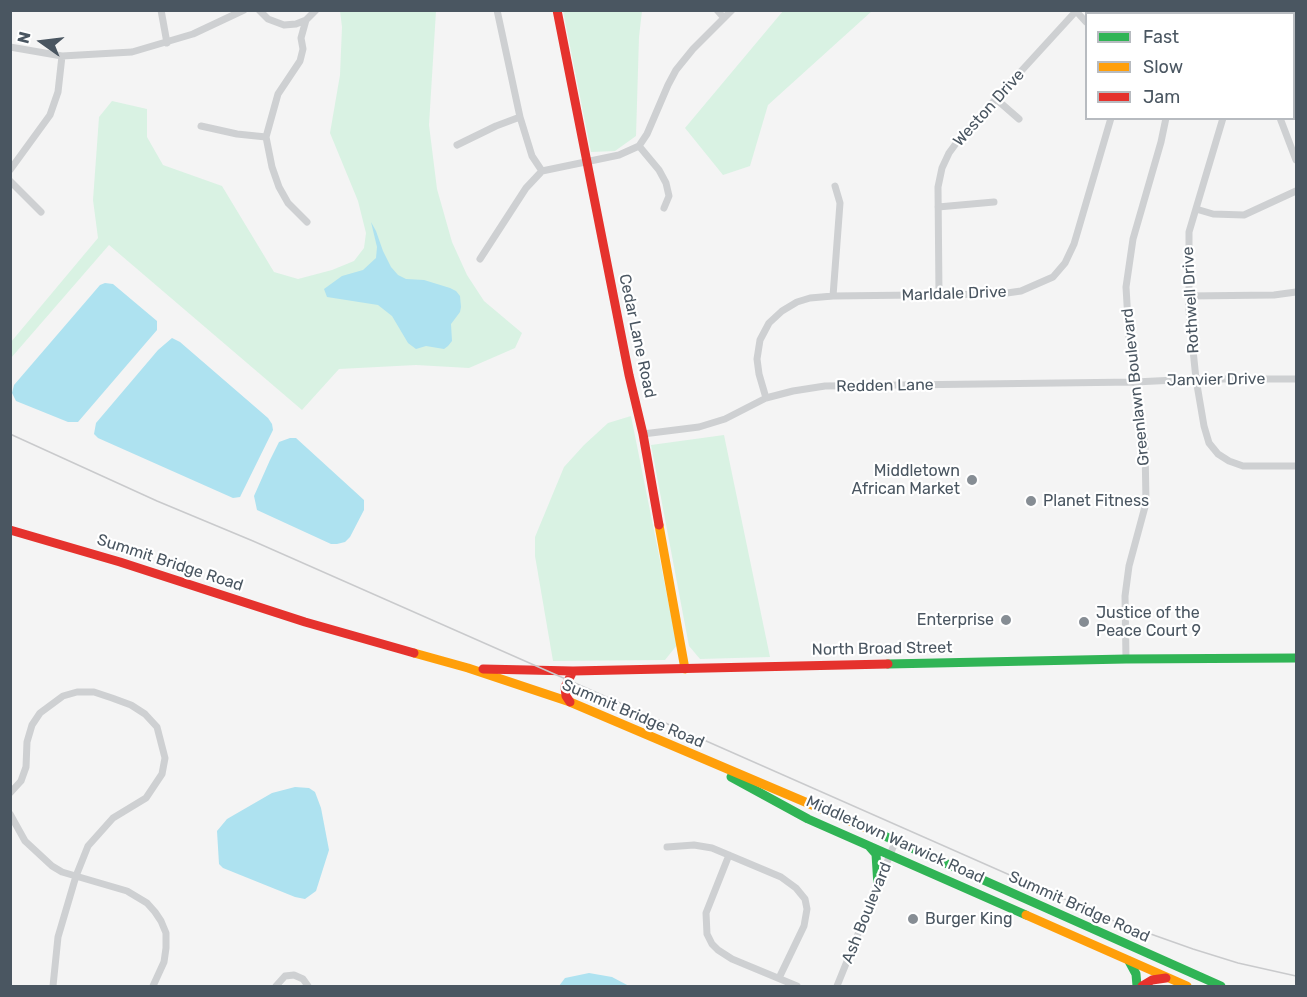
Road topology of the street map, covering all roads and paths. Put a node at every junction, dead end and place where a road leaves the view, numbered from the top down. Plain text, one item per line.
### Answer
1 (161, 10) edge
2 (244, 10) edge
3 (251, 10) edge
4 (316, 10) edge
5 (497, 10) edge
6 (557, 10) edge
7 (717, 10) edge
8 (732, 10) edge
9 (260, 11) edge
10 (1076, 11) edge
11 (724, 18) junction
12 (306, 20) junction
13 (291, 25) junction
14 (301, 38) junction
15 (167, 43) junction
16 (10, 47) edge
17 (62, 56) junction
18 (996, 99) junction
19 (520, 117) junction
20 (1019, 118) dead end
21 (1110, 120) edge
22 (1166, 120) edge
23 (1222, 120) edge
24 (1281, 120) edge
25 (201, 126) dead end
26 (266, 137) junction
27 (457, 145) dead end
28 (639, 146) junction
29 (1296, 160) edge
30 (587, 162) junction
31 (10, 170) edge
32 (542, 171) junction
33 (10, 182) edge
34 (835, 186) dead end
35 (1296, 191) edge
36 (994, 202) dead end
37 (938, 207) junction
38 (664, 208) dead end
39 (1196, 209) junction
40 (41, 212) dead end
41 (307, 222) dead end
42 (480, 259) dead end
43 (1296, 292) edge
44 (939, 295) junction
45 (833, 296) junction
46 (1189, 296) junction
47 (1196, 379) junction
48 (1296, 379) edge
49 (1135, 382) junction
50 (766, 399) junction
51 (642, 434) junction
52 (1296, 466) edge
53 (10, 530) edge
54 (1296, 658) edge
55 (1126, 659) junction
56 (468, 668) junction
57 (685, 669) junction
58 (569, 671) junction
59 (556, 698) junction
60 (570, 702) junction
61 (694, 756) junction
62 (10, 794) edge
63 (10, 814) edge
64 (896, 840) junction
65 (869, 845) junction
66 (667, 847) dead end
67 (729, 855) junction
68 (891, 855) junction
69 (76, 876) junction
70 (878, 886) junction
71 (1129, 961) junction
72 (1167, 977) junction
73 (780, 978) junction
74 (53, 987) edge
75 (153, 987) edge
76 (276, 987) edge
77 (308, 987) edge
78 (797, 987) edge
79 (837, 987) edge
80 (1137, 987) edge
81 (1142, 987) edge
82 (1187, 987) edge
83 (1221, 987) edge

1 - 15 street
2 - 15 street
3 - 9 street
4 - 12 street
5 - 19 street
6 - 30 main road, Cedar Lane Road
7 - 11 street
8 - 11 street
9 - 13 street
10 - 18 street, Weston Drive
11 - 28 street
12 - 13 street
12 - 14 street
13 - 14 street
14 - 26 street
15 - 17 street
16 - 17 street
17 - 31 street
18 - 20 street
18 - 37 street, Weston Drive
19 - 27 street
19 - 32 street
21 - 44 street, Marldale Drive
22 - 49 street, Greenlawn Boulevard
23 - 39 street, Rothwell Drive
24 - 29 street
25 - 26 street
26 - 41 street
28 - 30 street
28 - 38 street
30 - 32 street
30 - 51 main road, Cedar Lane Road
32 - 42 street
33 - 40 street
34 - 45 street
35 - 39 street
36 - 37 street
37 - 44 street, Weston Drive
39 - 46 street, Rothwell Drive
43 - 46 street
44 - 45 street, Marldale Drive
45 - 50 street, Marldale Drive
46 - 47 street, Rothwell Drive
47 - 48 street, Janvier Drive
47 - 49 street, Janvier Drive
47 - 52 street, Rothwell Drive
49 - 50 street, Redden Lane
49 - 55 street, Greenlawn Boulevard
50 - 51 street, Redden Lane
51 - 57 main road, Cedar Lane Road
53 - 56 main road, Summit Bridge Road
54 - 55 main road, North Broad Street
55 - 57 main road, North Broad Street
56 - 58 main road, North Broad Street
56 - 59 main road, Summit Bridge Road
57 - 58 main road, North Broad Street
58 - 59 main road
58 - 60 main road
59 - 60 main road, Summit Bridge Road
60 - 61 main road, Summit Bridge Road
61 - 64 main road, Summit Bridge Road
61 - 65 main road, Middletown Warwick Road
62 - 69 street
63 - 69 street
64 - 68 street, Ash Boulevard
64 - 83 main road, Summit Bridge Road
65 - 68 main road, Middletown Warwick Road
65 - 70 main road
66 - 67 street
67 - 73 street
67 - 73 street
68 - 70 street, Ash Boulevard
68 - 71 main road, Middletown Warwick Road
69 - 74 street
69 - 75 street
70 - 79 street, Ash Boulevard
71 - 72 main road, Middletown Warwick Road
71 - 80 main road
72 - 81 main road
72 - 82 main road, Middletown Warwick Road
73 - 78 street
76 - 77 street

